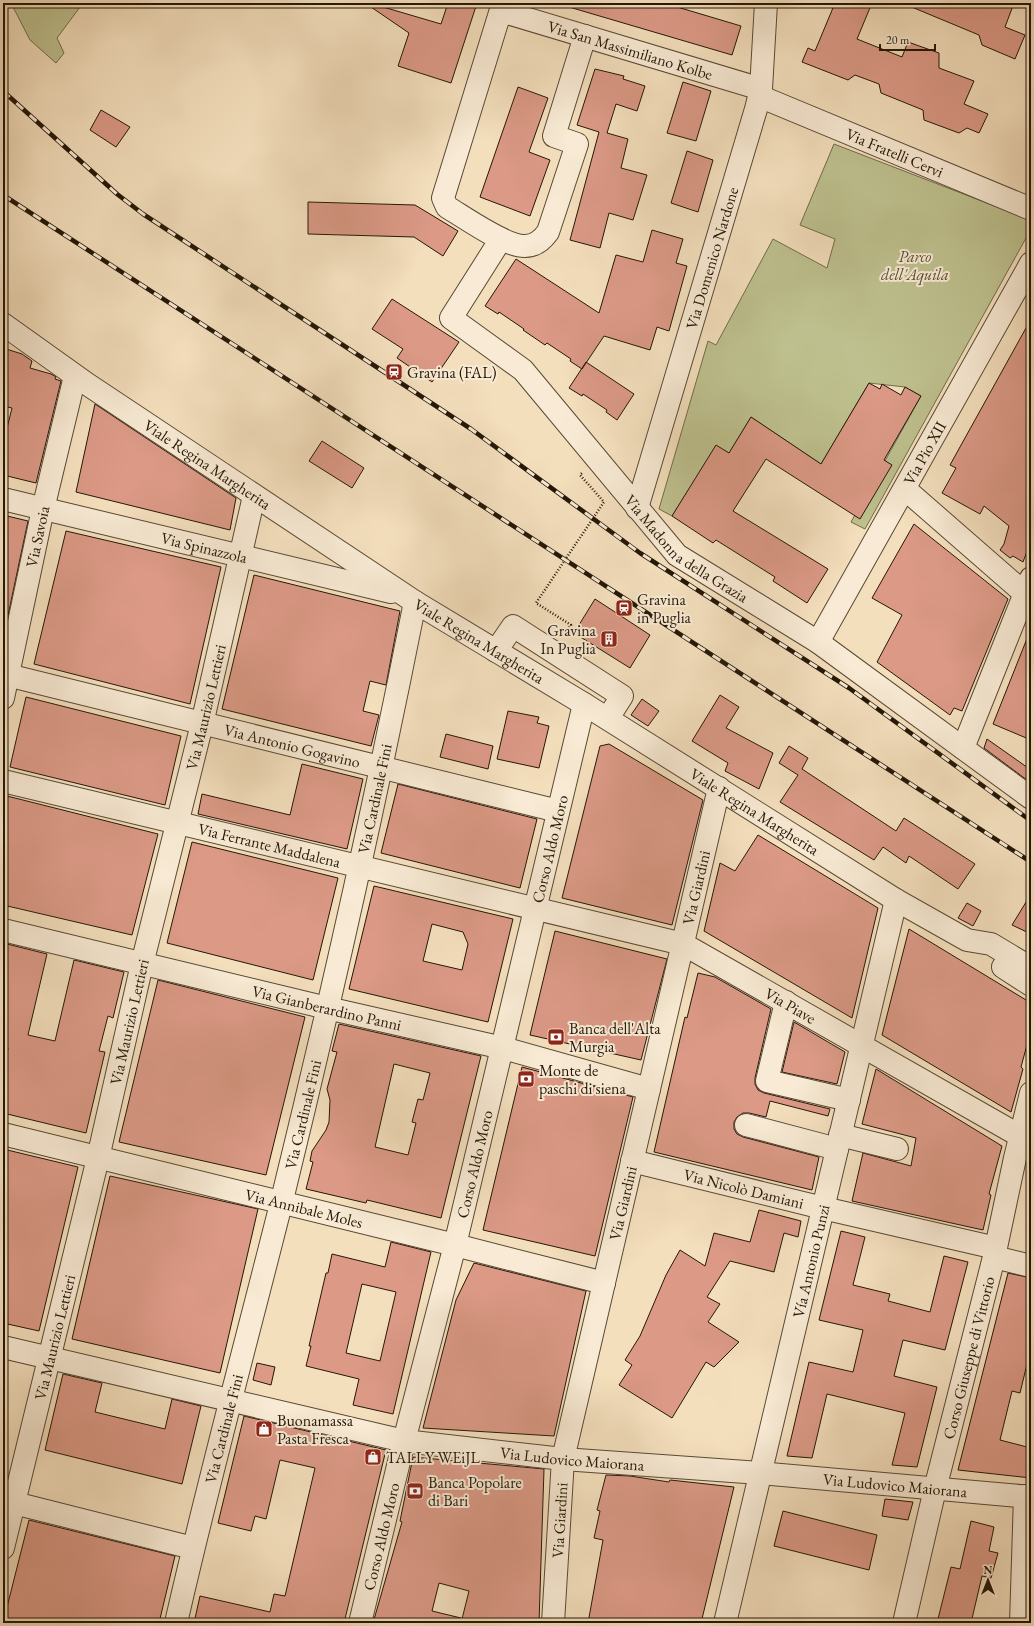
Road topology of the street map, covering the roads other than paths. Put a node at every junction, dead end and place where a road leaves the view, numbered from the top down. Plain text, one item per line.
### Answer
1 (766, 3) edge
2 (502, 7) edge
3 (585, 36) junction
4 (760, 93) junction
5 (1031, 209) edge
6 (501, 239) junction
7 (1031, 264) edge
8 (3, 324) edge
9 (75, 376) junction
10 (905, 489) junction
11 (254, 496) junction
12 (3, 499) edge
13 (637, 508) junction
14 (43, 509) junction
15 (241, 557) junction
16 (1029, 590) edge
17 (410, 599) junction
18 (818, 642) junction
19 (496, 651) junction
20 (5, 675) edge
21 (3, 698) edge
22 (584, 704) junction
23 (608, 718) junction
24 (202, 724) junction
25 (963, 748) junction
26 (382, 768) junction
27 (3, 781) edge
28 (719, 788) junction
29 (1031, 798) edge
30 (558, 811) junction
31 (177, 823) junction
32 (361, 867) junction
33 (896, 900) junction
34 (536, 909) junction
35 (3, 930) edge
36 (967, 940) junction
37 (683, 944) junction
38 (142, 964) junction
39 (1031, 968) edge
40 (1031, 984) edge
41 (786, 1002) junction
42 (327, 1008) junction
43 (862, 1045) junction
44 (502, 1048) junction
45 (649, 1089) junction
46 (1031, 1093) edge
47 (848, 1100) junction
48 (746, 1125) dead end
49 (3, 1134) edge
50 (1026, 1137) edge
51 (839, 1142) junction
52 (897, 1149) dead end
53 (98, 1158) junction
54 (632, 1161) junction
55 (281, 1202) junction
56 (823, 1208) junction
57 (455, 1245) junction
58 (995, 1253) junction
59 (1031, 1266) edge
60 (604, 1283) junction
61 (3, 1347) edge
62 (50, 1359) junction
63 (230, 1401) junction
64 (404, 1441) junction
65 (563, 1459) junction
66 (760, 1473) junction
67 (936, 1489) junction
68 (1028, 1496) edge
69 (14, 1503) junction
70 (3, 1548) edge
71 (193, 1548) junction
72 (176, 1623) edge
73 (360, 1623) edge
74 (553, 1623) edge
75 (725, 1623) edge
76 (904, 1623) edge
77 (1021, 1623) edge

1 - 4 street, Via Domenico Nardone
2 - 3 street, Via San Massimiliano Kolbe
2 - 6 street
3 - 4 street, Via San Massimiliano Kolbe
3 - 6 street
4 - 5 street, Via Fratelli Cervi
4 - 13 street, Via Domenico Nardone
6 - 13 street, Via Madonna della Grazia
7 - 10 street, Via Pio XII
8 - 9 street, Viale Regina Margherita
9 - 11 street, Viale Regina Margherita
9 - 14 street, Via Savoia
10 - 16 street
10 - 18 street, Via Pio XII
11 - 15 street, Via Maurizio Lettieri
11 - 17 street, Viale Regina Margherita
12 - 14 street, Via Spinazzola
13 - 18 street, Via Madonna della Grazia
14 - 15 street, Via Spinazzola
14 - 20 street, Via Savoia
15 - 17 street, Via Spinazzola
15 - 24 street, Via Maurizio Lettieri
16 - 25 street
17 - 19 street, Viale Regina Margherita
17 - 26 street, Via Cardinale Fini
18 - 25 street, Via Madonna della Grazia
19 - 22 street, Viale Regina Margherita
19 - 23 street
20 - 21 street, Via Savoia
20 - 24 street, Via Antonio Gogavino
22 - 23 street, Viale Regina Margherita
22 - 30 street, Corso Aldo Moro
23 - 28 street, Viale Regina Margherita
24 - 26 street, Via Antonio Gogavino
24 - 31 street, Via Maurizio Lettieri
25 - 29 street, Via Madonna della Grazia
26 - 30 street, Via Antonio Gogavino
26 - 32 street, Via Cardinale Fini
27 - 31 street, Via Ferrante Maddalena
28 - 33 street, Viale Regina Margherita
28 - 37 street, Via Giardini
30 - 34 street, Corso Aldo Moro
31 - 32 street, Via Ferrante Maddalena
31 - 38 street, Via Maurizio Lettieri
32 - 34 street, Via Ferrante Maddalena
32 - 42 street, Via Cardinale Fini
33 - 36 street, Viale Regina Margherita
33 - 43 street, Vía Antonio Punzi
34 - 37 street, Via Piave
34 - 44 street, Corso Aldo Moro
35 - 38 street, Via Gianberardino Panni
36 - 39 street, Viale Regina Margherita
36 - 40 street, Viale Regina Margherita
37 - 41 street, Via Piave
37 - 45 street, Via Giardini
38 - 42 street, Via Gianberardino Panni
38 - 53 street, Via Maurizio Lettieri
41 - 43 street, Via Piave
41 - 47 street
42 - 44 street, Via Gianberardino Panni
42 - 55 street, Via Cardinale Fini
43 - 47 street, Vía Antonio Punzi
43 - 50 street, Via Piave
44 - 45 street, Via Gianberardino Panni
44 - 57 street, Corso Aldo Moro
45 - 54 street, Via Giardini
46 - 50 street, Corso Giuseppe di Vittorio
47 - 51 street, Vía Antonio Punzi
48 - 51 street
49 - 53 street, Via Annibale Moles
50 - 58 street, Corso Giuseppe di Vittorio
51 - 52 street
51 - 56 street, Vía Antonio Punzi
53 - 55 street, Via Annibale Moles
53 - 62 street, Via Maurizio Lettieri
54 - 56 street, Via Nicolò Damiani
54 - 60 street, Via Giardini
55 - 57 street, Via Annibale Moles
55 - 63 street, Via Cardinale Fini
56 - 58 street, Via Nicolò Damiani
56 - 66 street, Vía Antonio Punzi
57 - 60 street, Via Annibale Moles
57 - 64 street, Corso Aldo Moro
58 - 59 street, Via Nicolò Damiani
58 - 67 street, Corso Giuseppe di Vittorio
60 - 65 street, Via Giardini
61 - 62 street, Via Ludovico Maiorana
62 - 63 street, Via Ludovico Maiorana
62 - 69 street, Via Maurizio Lettieri
63 - 64 street, Via Ludovico Maiorana
63 - 71 street, Via Cardinale Fini
64 - 65 street, Via Ludovico Maiorana
64 - 73 street, Corso Aldo Moro
65 - 66 street, Via Ludovico Maiorana
65 - 74 street, Via Giardini
66 - 67 street, Via Ludovico Maiorana
66 - 75 street, Vía Antonio Punzi
67 - 68 street, Via Ludovico Maiorana
67 - 76 street, Corso Giuseppe di Vittorio
68 - 77 street
69 - 70 street, Via Maurizio Lettieri
69 - 71 street
71 - 72 street, Via Cardinale Fini

